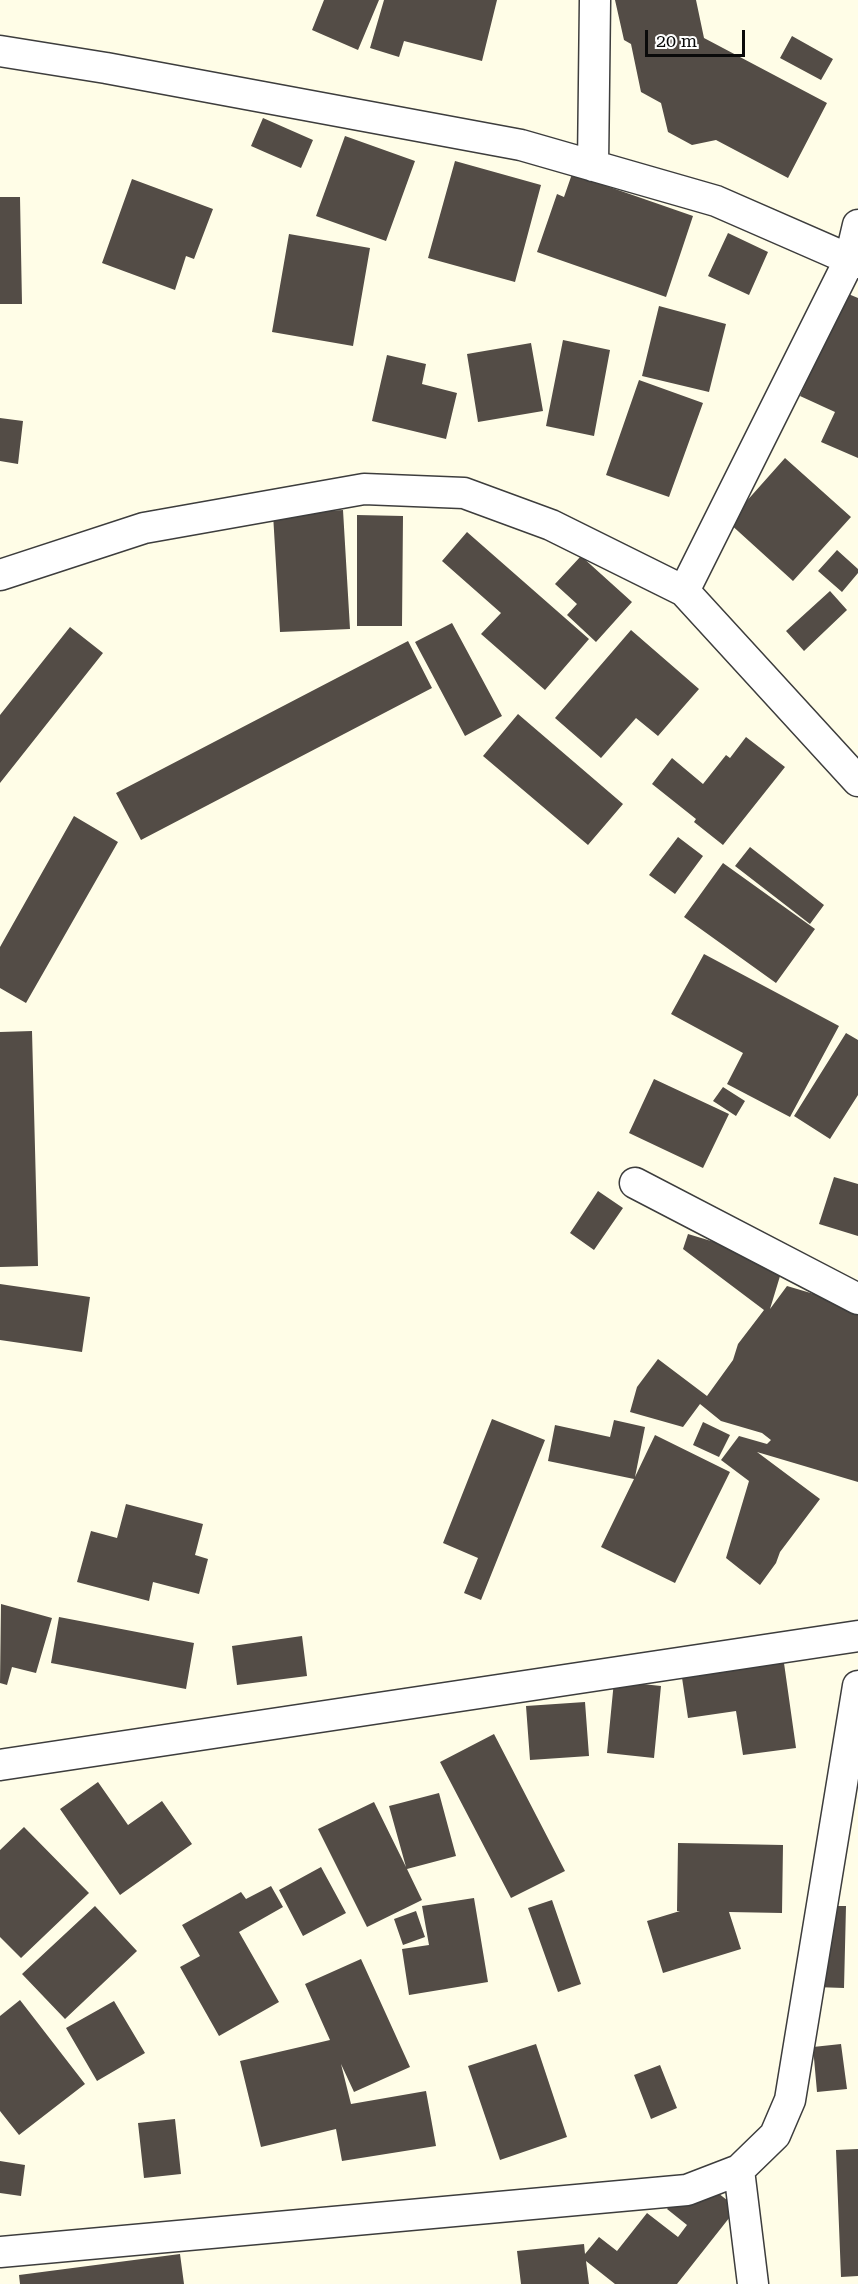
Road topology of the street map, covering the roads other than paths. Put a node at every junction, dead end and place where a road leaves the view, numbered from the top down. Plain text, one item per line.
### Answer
1 (595, 0) edge
2 (0, 51) edge
3 (593, 166) junction
4 (858, 225) edge
5 (854, 261) edge
6 (0, 574) edge
7 (684, 591) junction
8 (858, 781) edge
9 (635, 1183) dead end
10 (858, 1299) edge
11 (858, 1636) edge
12 (858, 1686) edge
13 (0, 1765) edge
14 (740, 2170) junction
15 (0, 2252) edge
16 (753, 2284) edge

1 - 3 street
2 - 3 street
3 - 5 street
4 - 5 street
5 - 7 street
6 - 7 street
7 - 8 street
9 - 10 street
11 - 13 street
12 - 14 street
14 - 15 street
14 - 16 street

